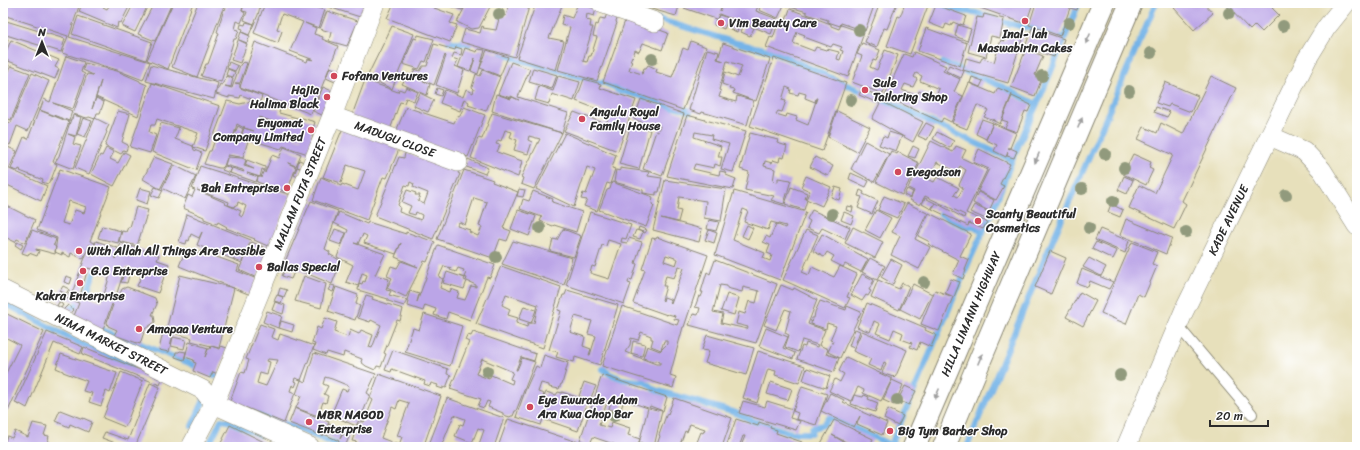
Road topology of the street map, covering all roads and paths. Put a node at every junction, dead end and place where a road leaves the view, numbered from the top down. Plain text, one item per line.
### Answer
1 (375, 3) edge
2 (602, 3) edge
3 (1104, 3) edge
4 (1132, 3) edge
5 (1346, 3) edge
6 (654, 22) dead end
7 (332, 116) junction
8 (1270, 136) junction
9 (458, 162) dead end
10 (1357, 226) edge
11 (3, 290) edge
12 (1178, 326) junction
13 (214, 404) junction
14 (1252, 414) dead end
15 (1128, 446) edge
16 (191, 447) edge
17 (310, 447) edge
18 (914, 447) edge
19 (944, 447) edge

1 - 7 street, MALLAM FUTA STREET
2 - 6 street
3 -> 18 main road, HILLA LIMANN HIGHWAY
19 -> 4 main road
5 - 8 street, KADE AVENUE
7 - 9 street, MADUGU CLOSE
7 - 13 street, MALLAM FUTA STREET
8 - 10 street
8 - 12 street, KADE AVENUE
11 - 13 street, NIMA MARKET STREET
12 - 14 lane
12 - 15 street, KADE AVENUE
13 - 16 street, MALLAM FUTA STREET
13 - 17 street

